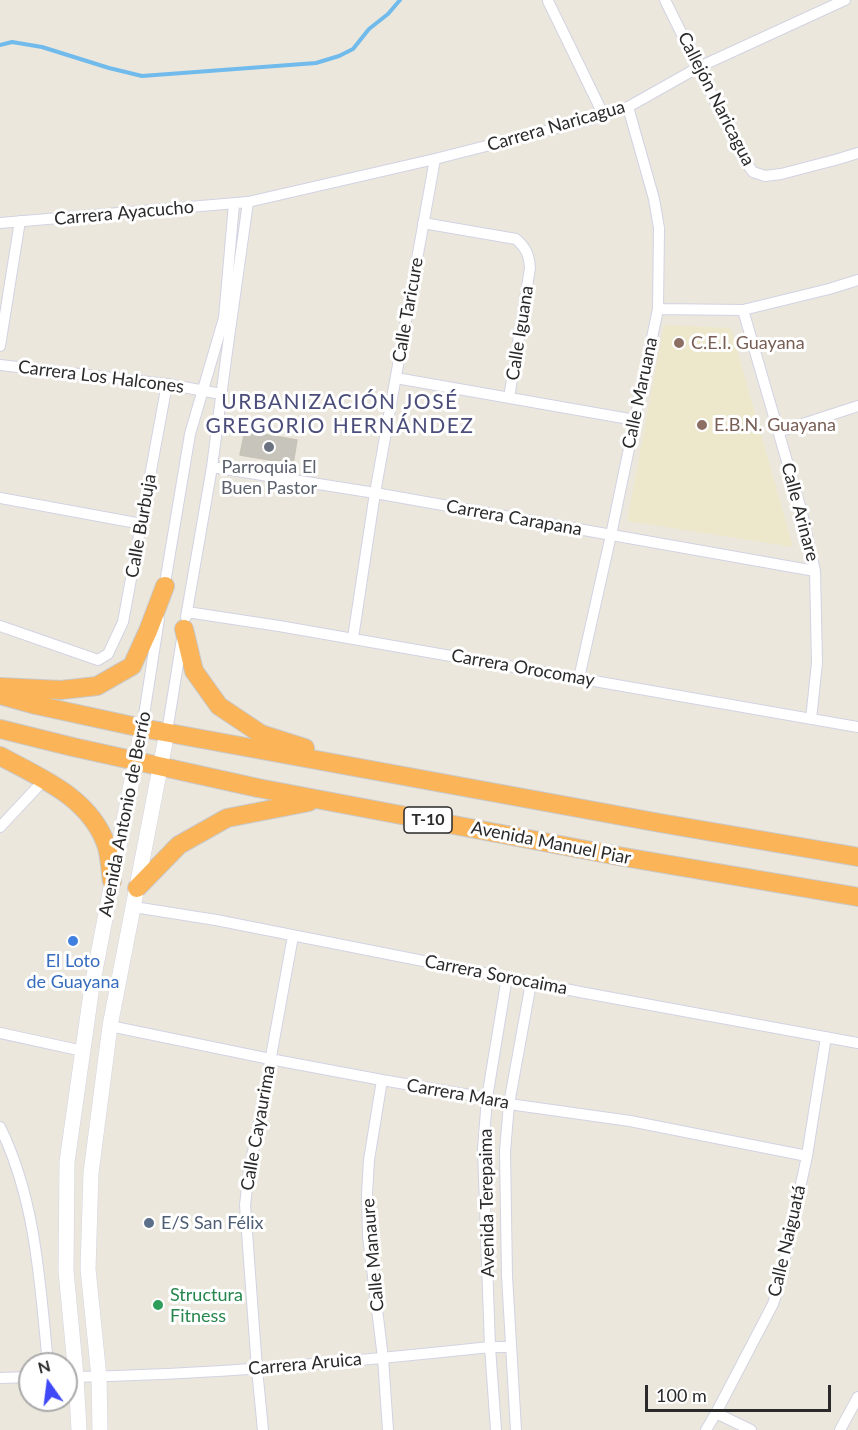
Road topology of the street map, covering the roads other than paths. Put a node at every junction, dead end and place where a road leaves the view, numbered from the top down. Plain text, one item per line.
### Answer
1 (665, 0) edge
2 (845, 0) edge
3 (548, 1) edge
4 (699, 67) junction
5 (628, 107) junction
6 (604, 116) junction
7 (858, 153) edge
8 (435, 159) junction
9 (248, 202) junction
10 (234, 204) junction
11 (20, 221) junction
12 (423, 222) junction
13 (0, 223) edge
14 (858, 280) edge
15 (658, 309) junction
16 (743, 310) junction
17 (0, 346) edge
18 (0, 365) edge
19 (396, 378) junction
20 (166, 384) junction
21 (203, 390) junction
22 (221, 394) junction
23 (509, 398) junction
24 (858, 406) edge
25 (635, 420) junction
26 (778, 432) junction
27 (212, 466) junction
28 (375, 493) junction
29 (0, 498) edge
30 (142, 524) junction
31 (611, 535) junction
32 (815, 571) junction
33 (165, 586) junction
34 (185, 621) junction
35 (0, 626) edge
36 (353, 638) junction
37 (579, 678) junction
38 (0, 687) edge
39 (0, 695) edge
40 (811, 719) junction
41 (858, 727) edge
42 (142, 728) junction
43 (0, 729) edge
44 (167, 732) junction
45 (0, 756) edge
46 (135, 761) junction
47 (160, 766) junction
48 (352, 766) junction
49 (44, 780) junction
50 (323, 801) junction
51 (0, 827) edge
52 (858, 857) edge
53 (112, 881) junction
54 (137, 888) junction
55 (858, 897) edge
56 (134, 907) junction
57 (293, 936) junction
58 (507, 977) junction
59 (531, 982) junction
60 (110, 1026) junction
61 (0, 1033) edge
62 (826, 1037) junction
63 (858, 1043) edge
64 (83, 1051) junction
65 (270, 1059) junction
66 (382, 1080) junction
67 (488, 1098) junction
68 (509, 1104) junction
69 (0, 1127) edge
70 (807, 1156) junction
71 (490, 1347) junction
72 (511, 1347) junction
73 (47, 1352) edge
74 (70, 1352) edge
75 (383, 1358) junction
76 (257, 1369) junction
77 (78, 1376) edge
78 (18, 1377) edge
79 (99, 1377) junction
80 (0, 1378) edge
81 (858, 1397) edge
82 (76, 1412) edge
83 (716, 1413) junction
84 (79, 1430) edge
85 (100, 1430) edge
86 (263, 1430) edge
87 (388, 1430) edge
88 (496, 1430) edge
89 (516, 1430) edge
90 (706, 1430) edge
91 (751, 1430) edge
92 (840, 1430) edge

1 - 4 street, Callejón Naricagua
2 - 4 street, Carrera Naricagua
3 - 6 street
4 - 5 street, Carrera Naricagua
4 - 7 street, Callejón Naricagua
5 - 6 street, Carrera Naricagua
5 - 15 street, Calle Maruana
6 - 8 street, Carrera Naricagua
8 - 9 street, Carrera Naricagua
8 - 12 street, Calle Taricure
9 - 10 street, Carrera Ayacucho
9 - 22 street, Avenida Antonio de Berrío
10 - 11 street, Carrera Ayacucho
10 - 21 street, Avenida Antonio de Berrío
11 - 13 street, Carrera Ayacucho
11 - 17 street
12 - 19 street, Calle Taricure
12 - 23 street, Calle Iguana
14 - 16 street
15 - 16 street
15 - 25 street, Calle Maruana
16 - 26 street, Calle Arinare
18 - 20 street, Carrera Los Halcones
19 - 23 street
19 - 28 street, Calle Taricure
20 - 21 street, Carrera Los Halcones
20 - 30 street, Calle Burbuja
21 - 22 street, Carrera Los Halcones
21 - 33 street, Avenida Antonio de Berrío
22 - 27 street, Avenida Antonio de Berrío
23 - 25 street
24 - 26 street
25 - 31 street, Calle Maruana
26 - 32 street, Calle Arinare
27 - 28 street, Carrera Carapana
27 - 34 street, Avenida Antonio de Berrío
28 - 31 street, Carrera Carapana
28 - 36 street, Calle Taricure
29 - 30 street
30 - 35 street, Calle Burbuja
31 - 32 street, Carrera Carapana
31 - 37 street, Calle Maruana
32 - 40 street, Calle Arinare
33 - 38 highway
33 - 42 street, Avenida Antonio de Berrío
34 - 36 street, Carrera Orocomay
34 - 44 street, Avenida Antonio de Berrío
34 - 48 highway
36 - 37 street, Carrera Orocomay
37 - 40 street, Carrera Orocomay
39 - 42 highway, T-10
40 - 41 street, Carrera Orocomay
42 - 44 highway, T-10
42 - 46 street, Avenida Antonio de Berrío
43 - 46 highway, Avenida Manuel Piar / T-10
44 - 47 street, Avenida Antonio de Berrío
44 - 48 highway, T-10
45 - 49 highway
46 - 47 highway, Avenida Manuel Piar / T-10
46 - 53 street, Avenida Antonio de Berrío
47 - 50 highway, Avenida Manuel Piar / T-10
47 - 54 street, Avenida Antonio de Berrío
48 - 52 highway, T-10
49 - 51 street
49 - 53 highway
50 - 54 highway
50 - 55 highway, Avenida Manuel Piar / T-10
53 - 64 street, Avenida Antonio de Berrío
54 - 56 street, Avenida Antonio de Berrío
56 - 57 street, Carrera Sorocaima
56 - 60 street, Avenida Antonio de Berrío
57 - 58 street, Carrera Sorocaima
57 - 65 street, Calle Cayaurima
58 - 59 street, Carrera Sorocaima
58 - 67 street, Avenida Terepaima
59 - 62 street, Carrera Sorocaima
59 - 68 street, Avenida Terepaima
60 - 65 street, Carrera Mara
60 - 79 street, Avenida Antonio de Berrío
61 - 64 street
62 - 63 street, Carrera Sorocaima
62 - 70 street, Calle Naiguatá
64 - 74 street, Avenida Antonio de Berrío
65 - 66 street, Carrera Mara
65 - 76 street, Calle Cayaurima
66 - 67 street, Carrera Mara
66 - 75 street, Calle Manaure
67 - 68 street, Carrera Mara
67 - 71 street, Avenida Terepaima
68 - 70 street, Carrera Mara
68 - 72 street, Avenida Terepaima
69 - 73 street
70 - 83 street, Calle Naiguatá
71 - 72 street, Carrera Aruica
71 - 75 street, Carrera Aruica
71 - 88 street, Avenida Terepaima
72 - 89 street, Avenida Terepaima
75 - 76 street, Carrera Aruica
75 - 87 street, Calle Manaure
76 - 79 street, Carrera Aruica
76 - 86 street, Calle Cayaurima
77 - 79 street, Carrera Aruica
78 - 80 street
79 - 85 street, Avenida Antonio de Berrío
81 - 92 street
82 - 84 street, Avenida Antonio de Berrío
83 - 90 street, Calle Naiguatá
83 - 91 street

